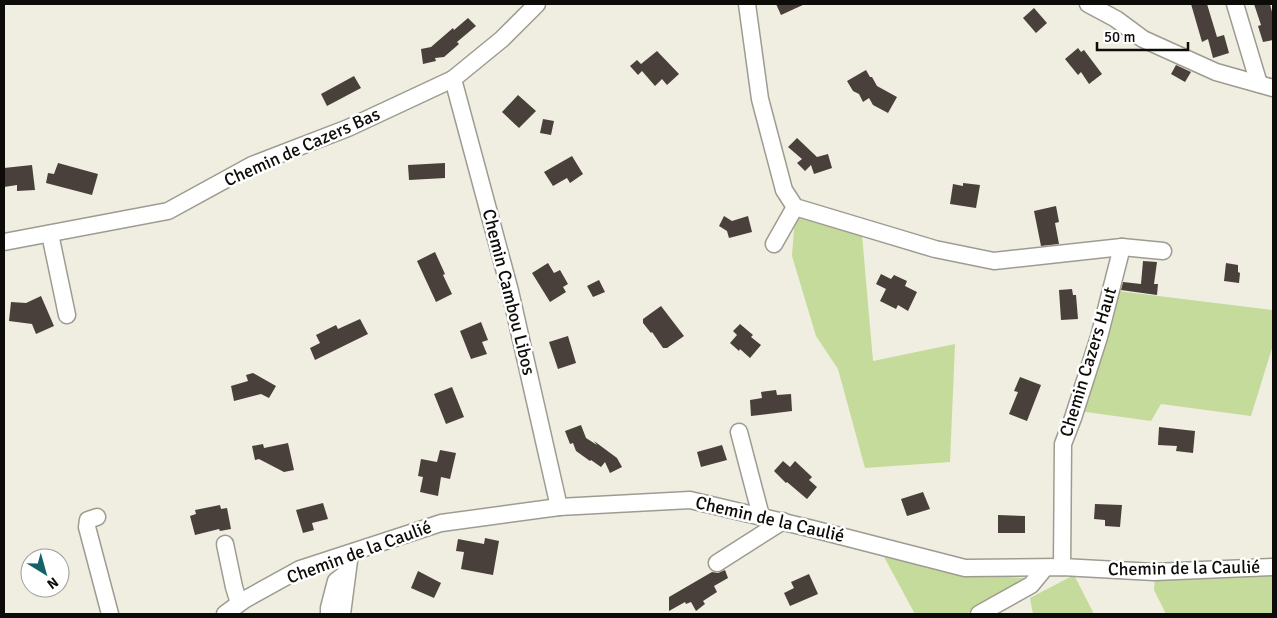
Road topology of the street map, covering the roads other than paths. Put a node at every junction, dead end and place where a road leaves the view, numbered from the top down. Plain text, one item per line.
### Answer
1 (538, 4) edge
2 (747, 4) edge
3 (1088, 4) edge
4 (1235, 4) edge
5 (453, 79) junction
6 (1266, 86) edge
7 (795, 207) junction
8 (50, 234) junction
9 (4, 242) edge
10 (774, 244) dead end
11 (1122, 247) junction
12 (1163, 251) dead end
13 (67, 315) dead end
14 (739, 432) dead end
15 (559, 507) junction
16 (761, 516) junction
17 (97, 517) dead end
18 (783, 522) junction
19 (225, 544) dead end
20 (350, 553) junction
21 (717, 563) dead end
22 (1062, 567) junction
23 (1273, 567) edge
24 (1045, 568) junction
25 (348, 571) junction
26 (239, 603) junction
27 (110, 614) edge
28 (225, 614) edge
29 (330, 614) edge
30 (342, 614) edge
31 (979, 614) edge

1 - 5 street, Chemin de Cazers Bas
2 - 7 street
3 - 6 street
4 - 6 street
5 - 8 street, Chemin de Cazers Bas
5 - 15 street, Chemin Cambou Libos
7 - 10 street
7 - 11 street
8 - 9 street, Chemin de Cazers Bas
8 - 13 street
11 - 12 street
11 - 22 street, Chemin Cazers Haut
14 - 16 street
15 - 16 street, Chemin de la Caulié
15 - 20 street, Chemin de la Caulié
16 - 18 street, Chemin de la Caulié
17 - 27 street
18 - 21 street
18 - 24 street, Chemin de la Caulié
19 - 26 street
20 - 25 street
20 - 26 street, Chemin de la Caulié
22 - 23 street, Chemin de la Caulié
22 - 24 street, Chemin de la Caulié
24 - 31 street
25 - 29 street
25 - 30 street
26 - 28 street, Chemin de la Caulié

